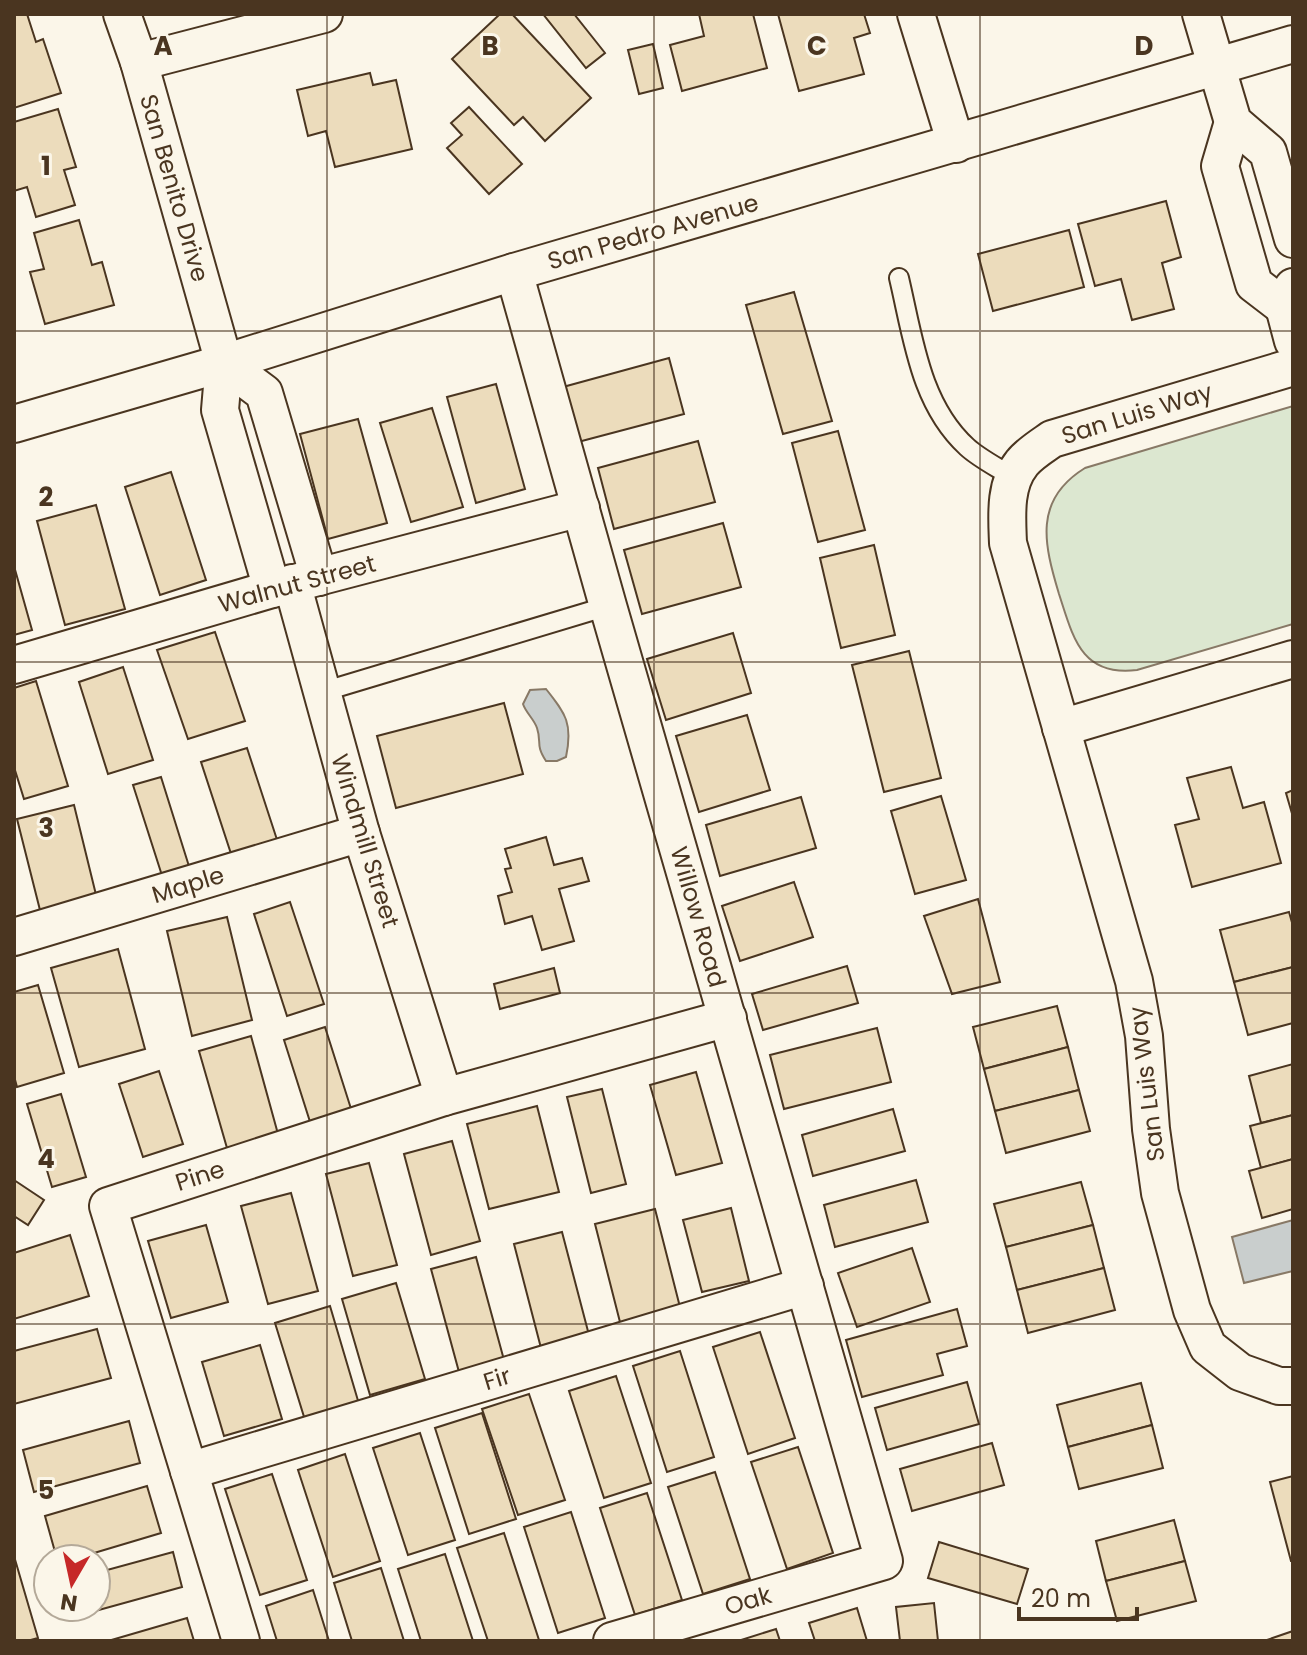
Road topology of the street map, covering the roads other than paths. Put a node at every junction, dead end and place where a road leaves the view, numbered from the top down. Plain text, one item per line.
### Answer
1 (122, 14) edge
2 (324, 14) edge
3 (916, 14) edge
4 (1201, 14) edge
5 (1293, 44) edge
6 (139, 62) junction
7 (1217, 68) junction
8 (1233, 122) junction
9 (956, 144) junction
10 (1293, 239) edge
11 (514, 272) junction
12 (899, 278) dead end
13 (1288, 297) edge
14 (1293, 341) edge
15 (224, 363) junction
16 (1293, 367) edge
17 (14, 424) edge
18 (1014, 478) junction
19 (581, 508) junction
20 (294, 583) junction
21 (608, 606) junction
22 (1293, 659) edge
23 (14, 665) edge
24 (322, 692) junction
25 (1061, 728) junction
26 (361, 833) junction
27 (14, 937) edge
28 (728, 1018) junction
29 (444, 1097) junction
30 (805, 1286) junction
31 (1293, 1386) edge
32 (189, 1471) junction
33 (884, 1561) joint
34 (241, 1641) edge
35 (612, 1641) edge

1 - 6 street, San Benito Drive
2 - 6 street
3 - 9 street
4 - 7 street
5 - 7 street, San Pedro Avenue
6 - 15 street, San Benito Drive
7 - 8 street
7 - 9 street, San Pedro Avenue
8 - 10 street
8 - 13 street
9 - 11 street, San Pedro Avenue
11 - 15 street, San Pedro Avenue
11 - 19 street, Willow Road
12 - 18 lane
13 - 14 street
15 - 17 street, San Pedro Avenue
15 - 20 street, Windmill Street
15 - 20 street, Windmill Street
16 - 18 street, San Luis Way
18 - 25 street, San Luis Way
19 - 20 street, Walnut Street
19 - 21 street, Willow Road
20 - 23 street, Walnut Street
20 - 24 street, Windmill Street
21 - 24 lane
21 - 28 street, Willow Road
22 - 25 street
24 - 26 street, Windmill Street
25 - 31 street, San Luis Way
26 - 27 street, Maple
26 - 29 street, Windmill Street
28 - 29 street, Pine
28 - 30 street, Willow Road
29 - 32 street, Pine
30 - 32 street, Fir
30 - 33 street, Willow Road
32 - 34 street, Pine
33 - 35 street, Oak

